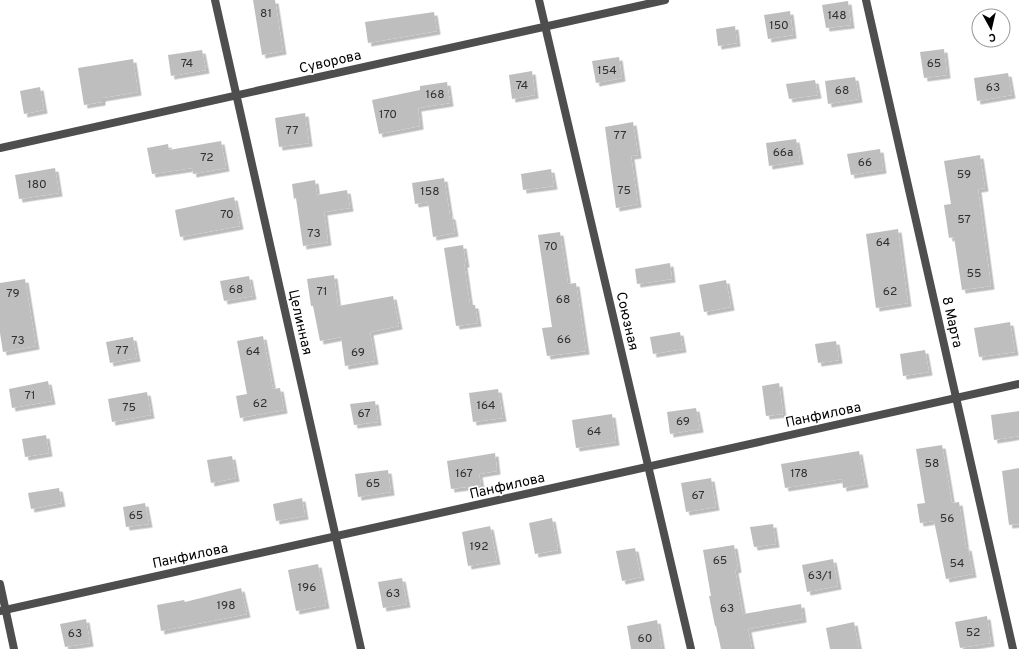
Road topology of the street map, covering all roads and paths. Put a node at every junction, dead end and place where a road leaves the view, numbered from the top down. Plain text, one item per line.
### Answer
1 (215, 0) edge
2 (539, 0) edge
3 (665, 0) edge
4 (866, 0) edge
5 (545, 27) junction
6 (236, 95) junction
7 (0, 148) edge
8 (1019, 384) edge
9 (957, 398) junction
10 (649, 466) junction
11 (336, 536) junction
12 (0, 584) edge
13 (2, 610) edge
14 (14, 649) edge
15 (361, 649) edge
16 (691, 649) edge
17 (1013, 649) edge

1 - 6 street, Целинная
2 - 5 street, Союзная
3 - 5 street, Суворова
4 - 9 street, 8 Марта
5 - 6 street, Суворова
5 - 10 street, Союзная
6 - 7 street, Суворова
6 - 11 street, Целинная
8 - 9 street, Панфилова
9 - 10 street, Панфилова
9 - 17 street, 8 Марта
10 - 11 street, Панфилова
10 - 16 street, Союзная
11 - 13 street, Панфилова
11 - 15 street, Целинная
12 - 13 street
13 - 14 street

